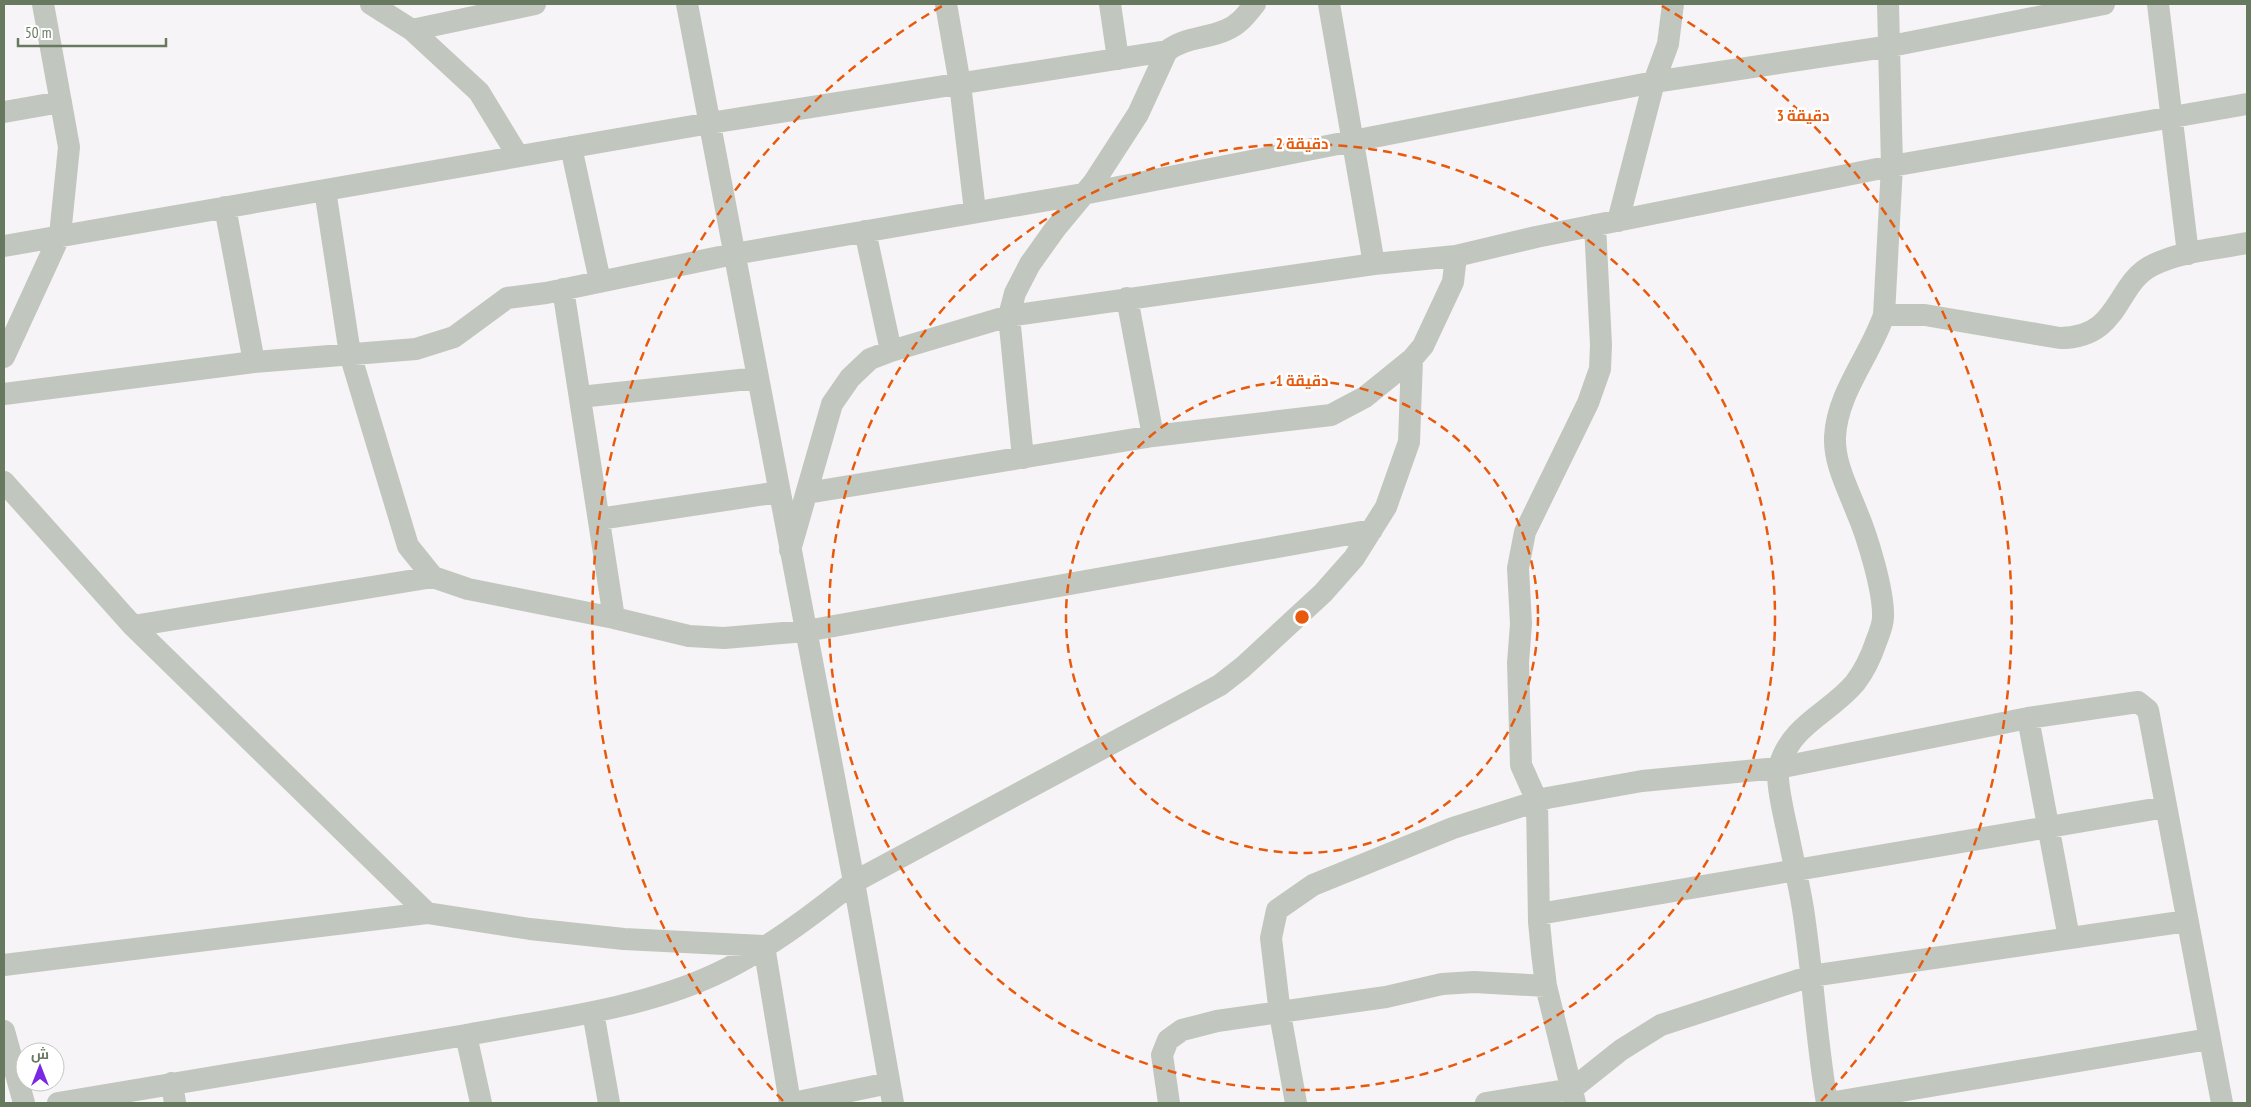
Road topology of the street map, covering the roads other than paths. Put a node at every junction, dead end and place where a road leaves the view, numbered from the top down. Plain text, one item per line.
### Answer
1 (43, 4) edge
2 (371, 4) edge
3 (535, 4) edge
4 (687, 4) edge
5 (946, 4) edge
6 (1110, 4) edge
7 (1255, 4) edge
8 (1332, 4) edge
9 (1672, 4) edge
10 (1888, 4) edge
11 (2104, 4) edge
12 (2158, 4) edge
13 (412, 30) junction
14 (1891, 46) junction
15 (1166, 51) junction
16 (1118, 59) junction
17 (1654, 82) junction
18 (960, 84) junction
19 (61, 102) junction
20 (2247, 104) edge
21 (4, 112) edge
22 (2172, 118) junction
23 (710, 123) junction
24 (1352, 141) junction
25 (571, 147) junction
26 (518, 156) junction
27 (1892, 166) junction
28 (325, 190) junction
29 (1083, 194) junction
30 (225, 207) junction
31 (975, 212) junction
32 (1618, 221) junction
33 (1595, 225) junction
34 (865, 231) junction
35 (60, 235) junction
36 (2247, 244) edge
37 (4, 246) edge
38 (734, 254) junction
39 (2188, 254) junction
40 (1456, 256) junction
41 (1374, 264) junction
42 (600, 281) junction
43 (563, 289) junction
44 (1127, 298) junction
45 (1008, 316) junction
46 (1884, 316) junction
47 (890, 351) junction
48 (350, 354) junction
49 (4, 357) edge
50 (1412, 359) junction
51 (254, 362) junction
52 (758, 378) junction
53 (4, 394) edge
54 (580, 396) junction
55 (1153, 436) junction
56 (1023, 458) junction
57 (4, 482) edge
58 (779, 492) junction
59 (807, 493) junction
60 (599, 519) junction
61 (1372, 530) junction
62 (790, 550) junction
63 (433, 577) junction
64 (614, 618) junction
65 (133, 626) junction
66 (806, 631) junction
67 (2028, 718) junction
68 (1778, 768) junction
69 (1537, 801) junction
70 (2166, 807) junction
71 (2050, 827) junction
72 (1796, 870) junction
73 (854, 882) junction
74 (427, 913) junction
75 (1539, 914) junction
76 (2187, 921) junction
77 (2069, 938) junction
78 (764, 946) junction
79 (4, 965) edge
80 (1811, 976) junction
81 (1546, 986) junction
82 (593, 1012) junction
83 (1280, 1014) junction
84 (4, 1031) edge
85 (466, 1035) junction
86 (2209, 1039) junction
87 (174, 1093) edge
88 (891, 1093) edge
89 (1574, 1096) edge
90 (24, 1103) edge
91 (58, 1103) edge
92 (481, 1103) edge
93 (609, 1103) edge
94 (792, 1103) edge
95 (1169, 1103) edge
96 (1296, 1103) edge
97 (1486, 1103) edge
98 (1828, 1103) edge
99 (2222, 1103) edge

1 - 19 street
2 - 13 street
3 - 13 street
4 - 23 street
5 - 18 street
6 - 16 street
7 - 15 street
8 - 24 street
9 - 17 street
10 - 14 street
11 - 14 street
12 - 22 street
13 - 26 street
14 - 17 street
14 - 27 street
15 - 16 street
15 - 29 street
16 - 18 street
17 - 24 street
17 - 32 street
18 - 23 street
18 - 31 street
19 - 21 street
19 - 35 street
20 - 22 street
22 - 27 street
22 - 39 street
23 - 25 street
23 - 38 street
24 - 29 street
24 - 41 street
25 - 26 street
25 - 42 street
26 - 28 street
27 - 32 street
27 - 46 street
28 - 30 street
28 - 48 street
29 - 31 street
29 - 45 street
30 - 35 street
30 - 51 street
31 - 34 street
32 - 33 street
33 - 40 street
33 - 69 street
34 - 38 street
34 - 47 street
35 - 37 street
35 - 49 street
36 - 39 street
38 - 42 street
38 - 52 street
39 - 46 street
40 - 41 street
40 - 50 street
41 - 44 street
42 - 43 street
43 - 48 street
43 - 54 street
44 - 45 street
44 - 55 street
45 - 47 street
45 - 56 street
46 - 68 street
47 - 59 street
48 - 51 street
48 - 63 street
50 - 55 street
50 - 61 street
51 - 53 street
52 - 54 street
52 - 58 street
54 - 60 street
55 - 56 street
56 - 59 street
57 - 65 street
58 - 60 street
58 - 62 street
59 - 62 street
60 - 64 street
61 - 66 street
61 - 73 street
62 - 66 street
63 - 64 street
63 - 65 street
64 - 66 street
65 - 74 street
66 - 73 street
67 - 68 street
67 - 70 street
67 - 71 street
68 - 69 street
68 - 72 street
69 - 75 street
69 - 83 street
70 - 71 street
70 - 76 street
71 - 72 street
71 - 77 street
72 - 75 street
72 - 80 street
73 - 78 street
73 - 88 street
74 - 78 street
74 - 79 street
75 - 81 street
76 - 77 street
76 - 86 street
77 - 80 street
78 - 82 street
78 - 94 street
80 - 89 street
80 - 98 street
81 - 83 street
81 - 89 street
82 - 85 street
82 - 93 street
83 - 95 street
83 - 96 street
84 - 90 street
85 - 87 street
85 - 92 street
86 - 98 street
86 - 99 street
87 - 91 street
88 - 94 street
89 - 97 street

